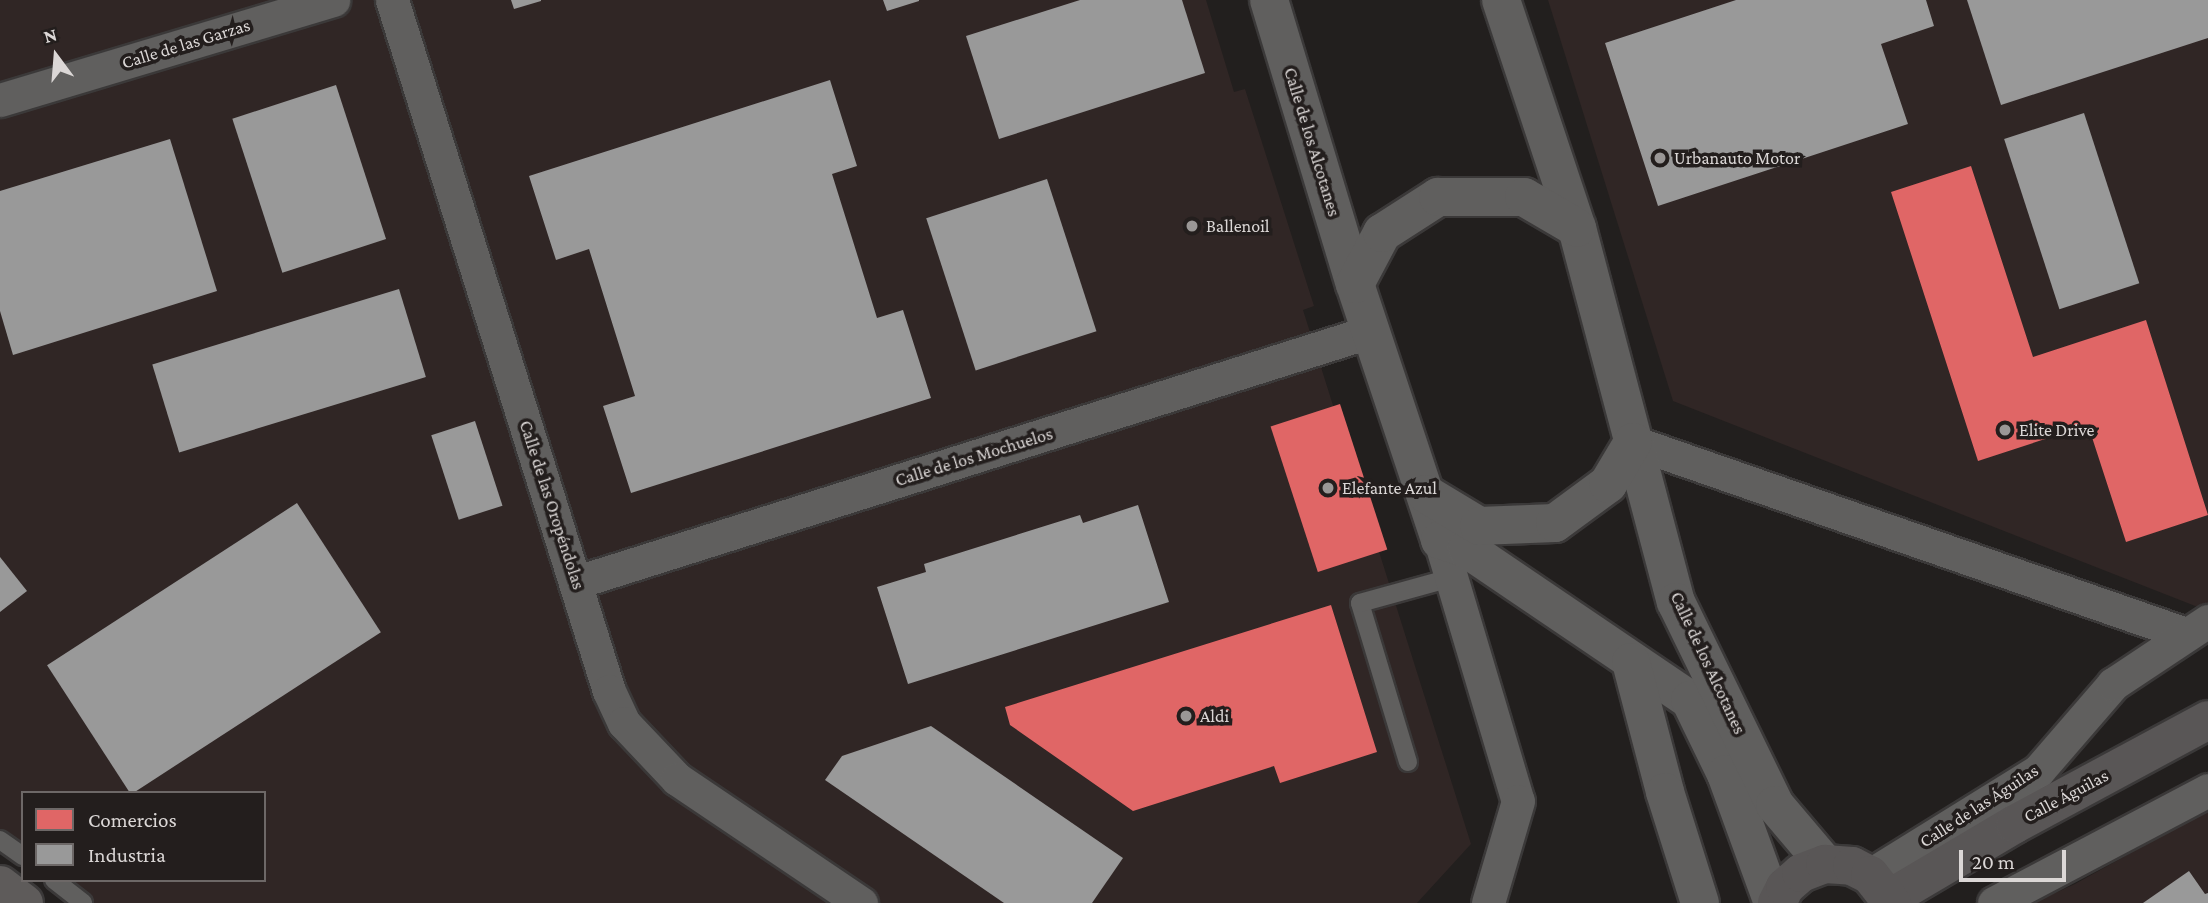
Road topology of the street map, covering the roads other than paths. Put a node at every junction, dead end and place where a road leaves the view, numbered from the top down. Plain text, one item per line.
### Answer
1 (333, 0) edge
2 (392, 0) edge
3 (1269, 0) edge
4 (1501, 0) edge
5 (0, 100) edge
6 (1577, 228) junction
7 (1355, 284) junction
8 (1371, 331) junction
9 (1633, 442) junction
10 (1426, 494) junction
11 (1440, 540) junction
12 (1451, 578) junction
13 (577, 582) junction
14 (2201, 629) edge
15 (1631, 662) junction
16 (2208, 720) edge
17 (1408, 762) dead end
18 (2208, 790) edge
19 (0, 840) edge
20 (21, 855) edge
21 (1825, 864) junction
22 (56, 882) edge
23 (0, 885) edge
24 (1884, 892) edge
25 (24, 903) edge
26 (82, 903) edge
27 (862, 903) edge
28 (1488, 903) edge
29 (1700, 903) edge
30 (1775, 903) edge
31 (1994, 903) edge

1 - 5 street, Calle de las Garzas
2 - 13 street, Calle de las Oropéndolas
3 - 7 street, Calle de los Alcotanes
4 - 6 street, Calle de los Alcotanes
6 - 7 street
6 - 9 street, Calle de los Alcotanes
7 - 8 street, Calle de los Alcotanes
8 - 10 street, Calle de los Alcotanes
8 - 13 street, Calle de los Mochuelos
9 - 10 street
9 - 14 street
9 - 21 street, Calle de los Alcotanes
10 - 11 street, Calle de los Alcotanes
11 - 12 street, Calle de los Alcotanes
11 - 15 street
12 - 17 lane
12 - 28 street, Calle de los Alcotanes
13 - 27 street, Calle de las Oropéndolas
14 - 24 street, Calle de las Águilas
15 - 29 street
15 - 30 street
16 - 24 main road, Calle Águilas
18 - 31 street
19 - 20 lane
21 - 24 main road
21 - 30 main road
22 - 26 lane
23 - 25 highway

